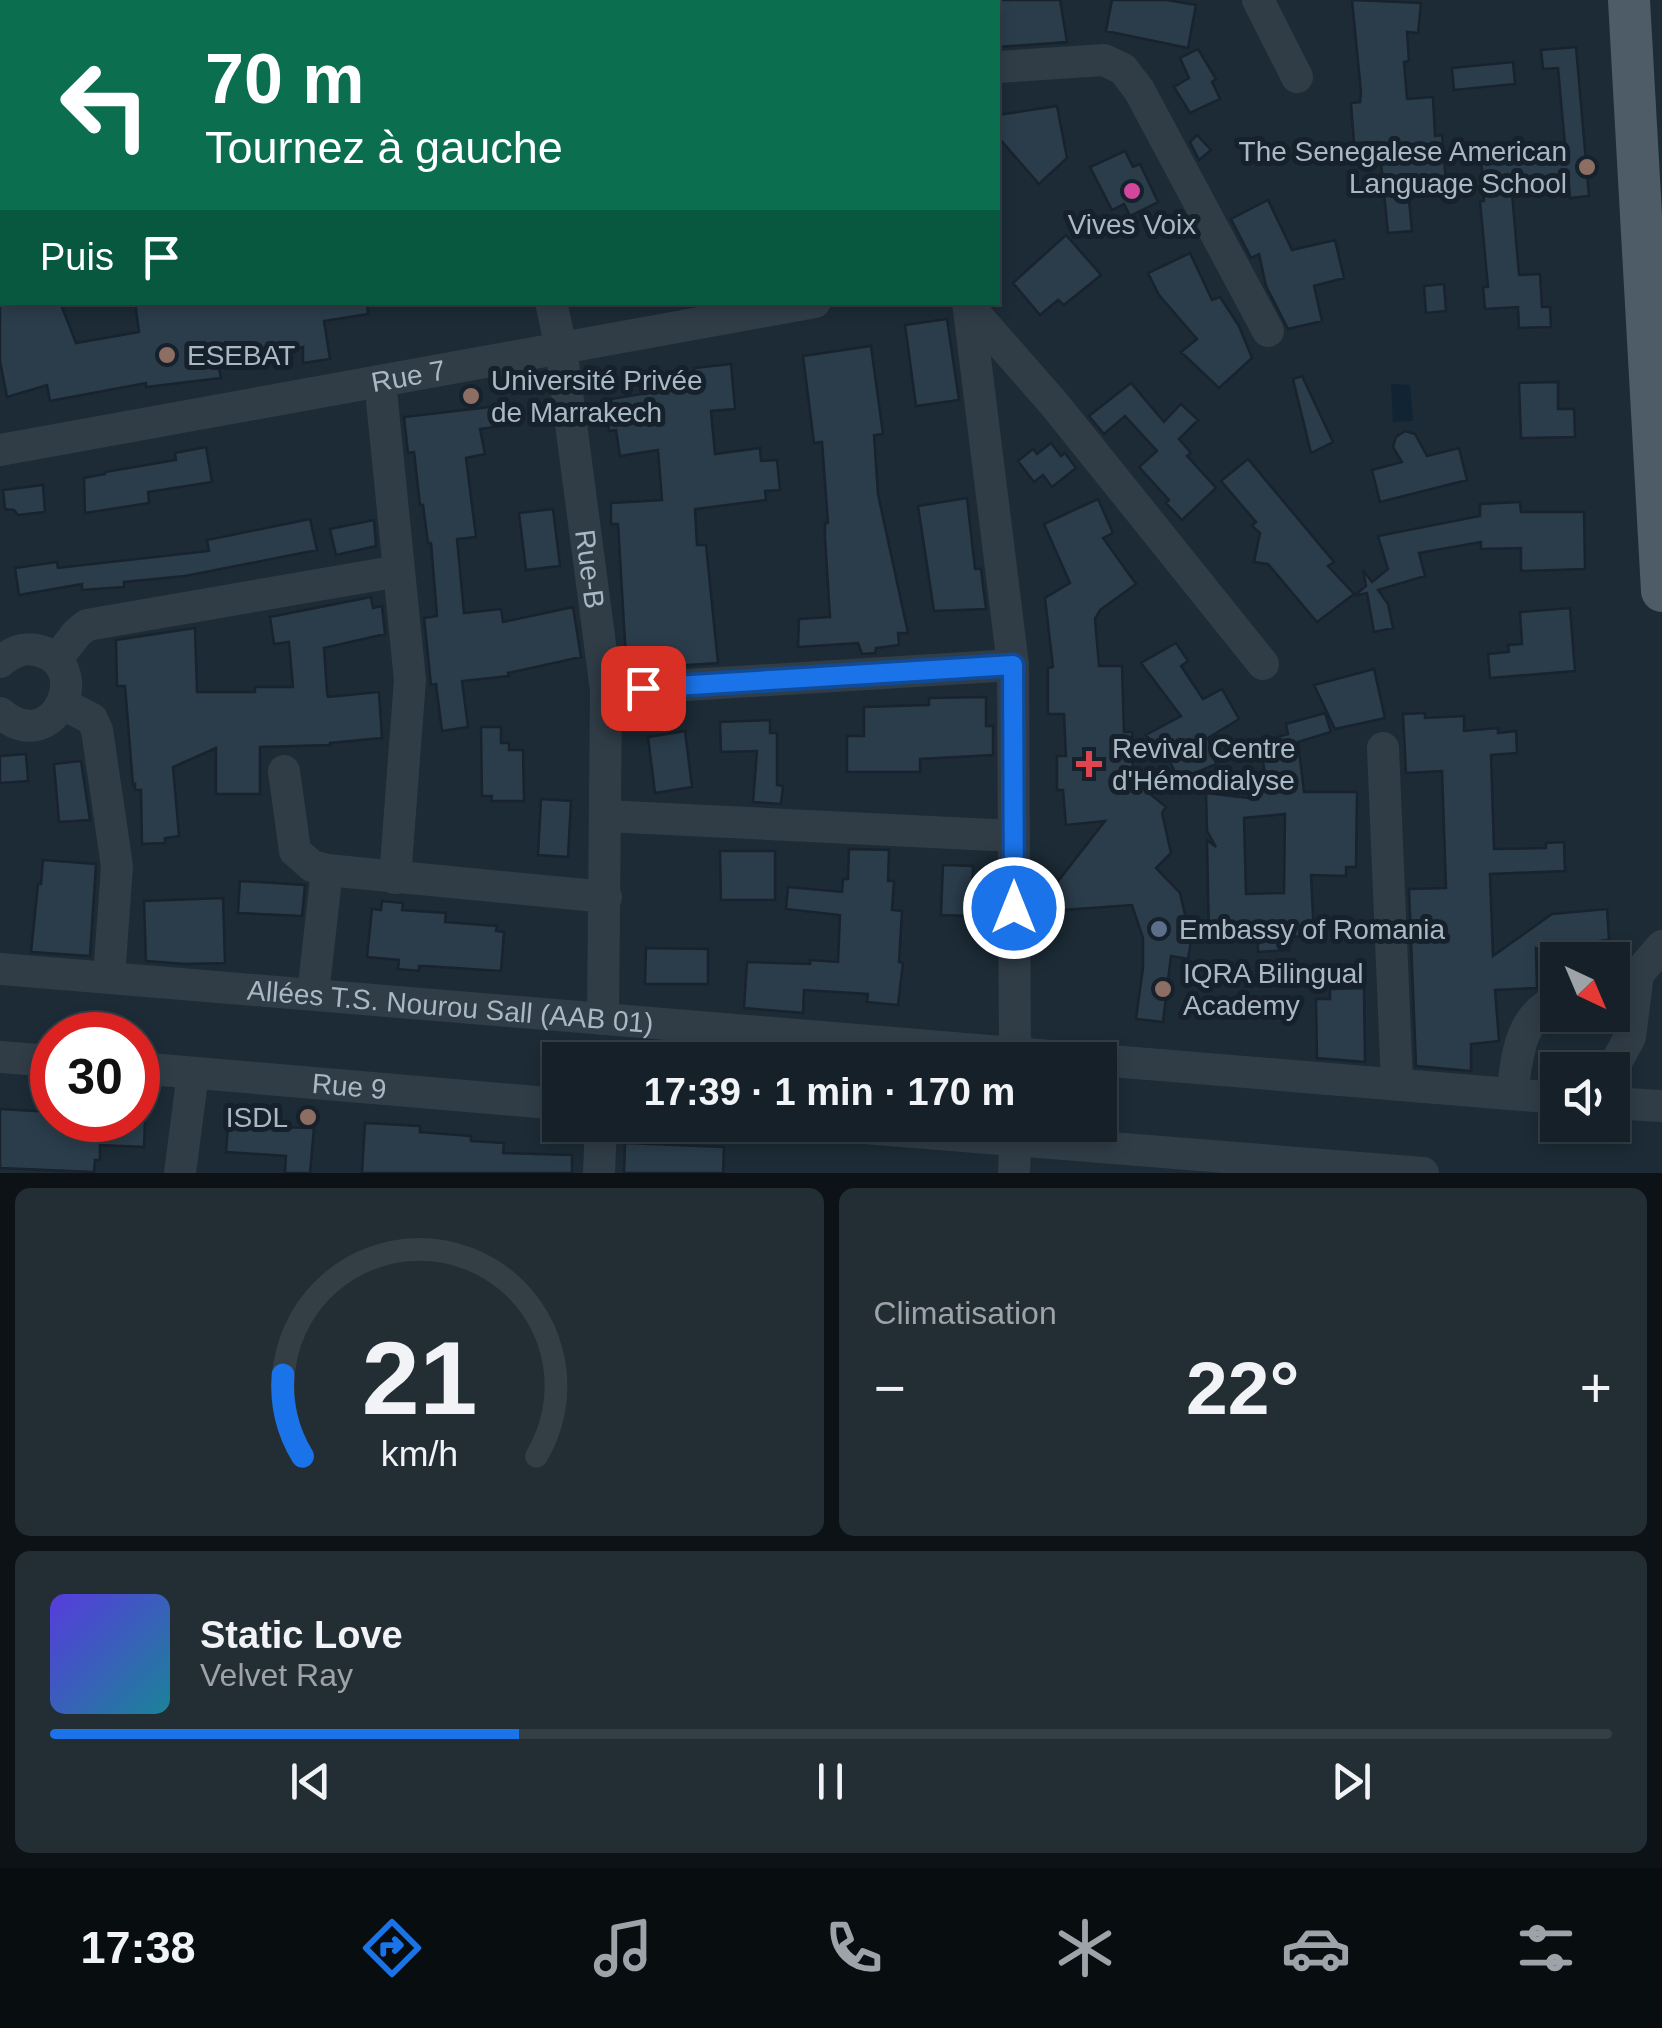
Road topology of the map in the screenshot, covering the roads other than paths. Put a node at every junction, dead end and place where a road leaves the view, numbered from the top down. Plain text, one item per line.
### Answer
1 (1258, 0) edge
2 (1629, 0) edge
3 (1000, 67) edge
4 (1298, 77) dead end
5 (1651, 214) edge
6 (552, 305) edge
7 (798, 305) edge
8 (968, 305) edge
9 (1268, 331) dead end
10 (561, 348) junction
11 (380, 381) junction
12 (0, 450) edge
13 (400, 571) junction
14 (1662, 591) edge
15 (56, 660) junction
16 (0, 662) edge
17 (1263, 664) dead end
18 (1013, 665) junction
19 (606, 690) junction
20 (63, 704) junction
21 (0, 714) edge
22 (1383, 748) dead end
23 (284, 771) dead end
24 (606, 816) junction
25 (1014, 836) junction
26 (327, 870) junction
27 (395, 878) junction
28 (606, 897) junction
29 (1662, 946) edge
30 (0, 968) edge
31 (1630, 973) edge
32 (109, 978) junction
33 (313, 994) junction
34 (1540, 1011) edge
35 (603, 1018) junction
36 (863, 1042) edge
37 (1015, 1042) edge
38 (0, 1057) edge
39 (30, 1059) edge
40 (1117, 1063) edge
41 (160, 1070) edge
42 (192, 1072) junction
43 (1397, 1083) junction
44 (1512, 1093) junction
45 (1540, 1096) edge
46 (542, 1102) edge
47 (1630, 1104) edge
48 (1662, 1106) edge
49 (600, 1142) edge
50 (1016, 1142) edge
51 (1114, 1142) edge
52 (1407, 1172) edge
53 (180, 1173) edge
54 (599, 1173) edge
55 (1014, 1173) edge

1 - 4 street
2 - 5 main road
3 - 9 street
5 - 14 main road
6 - 10 street, Rue-B
7 - 10 street, Rue 7
8 - 17 street
8 - 18 street
10 - 11 street, Rue 7
10 - 19 street, Rue-B
11 - 12 street, Rue 7
11 - 13 street
13 - 15 street
13 - 27 street
15 - 16 street
15 - 20 street
18 - 19 street
18 - 25 street
19 - 24 street, Rue-B
20 - 21 street
20 - 32 street
22 - 43 street
23 - 26 street
24 - 25 street
24 - 28 street, Rue-B
25 - 37 street
26 - 27 street
26 - 33 street
27 - 28 street
28 - 35 street, Rue-B
29 - 31 street
30 - 32 street, Allées T.S. Nourou Sall (AAB 01)
32 - 33 street, Allées T.S. Nourou Sall (AAB 01)
33 - 35 street, Allées T.S. Nourou Sall (AAB 01)
34 - 44 street
35 - 36 street, Allées T.S. Nourou Sall (AAB 01)
38 - 39 street
40 - 43 street, Allées T.S. Nourou Sall (AAB 01)
41 - 42 street, Rue 9
42 - 46 street, Rue 9
42 - 53 street
43 - 44 street, Allées T.S. Nourou Sall (AAB 01)
44 - 45 street, Allées T.S. Nourou Sall (AAB 01)
47 - 48 street
49 - 54 street
50 - 55 street
51 - 52 street

